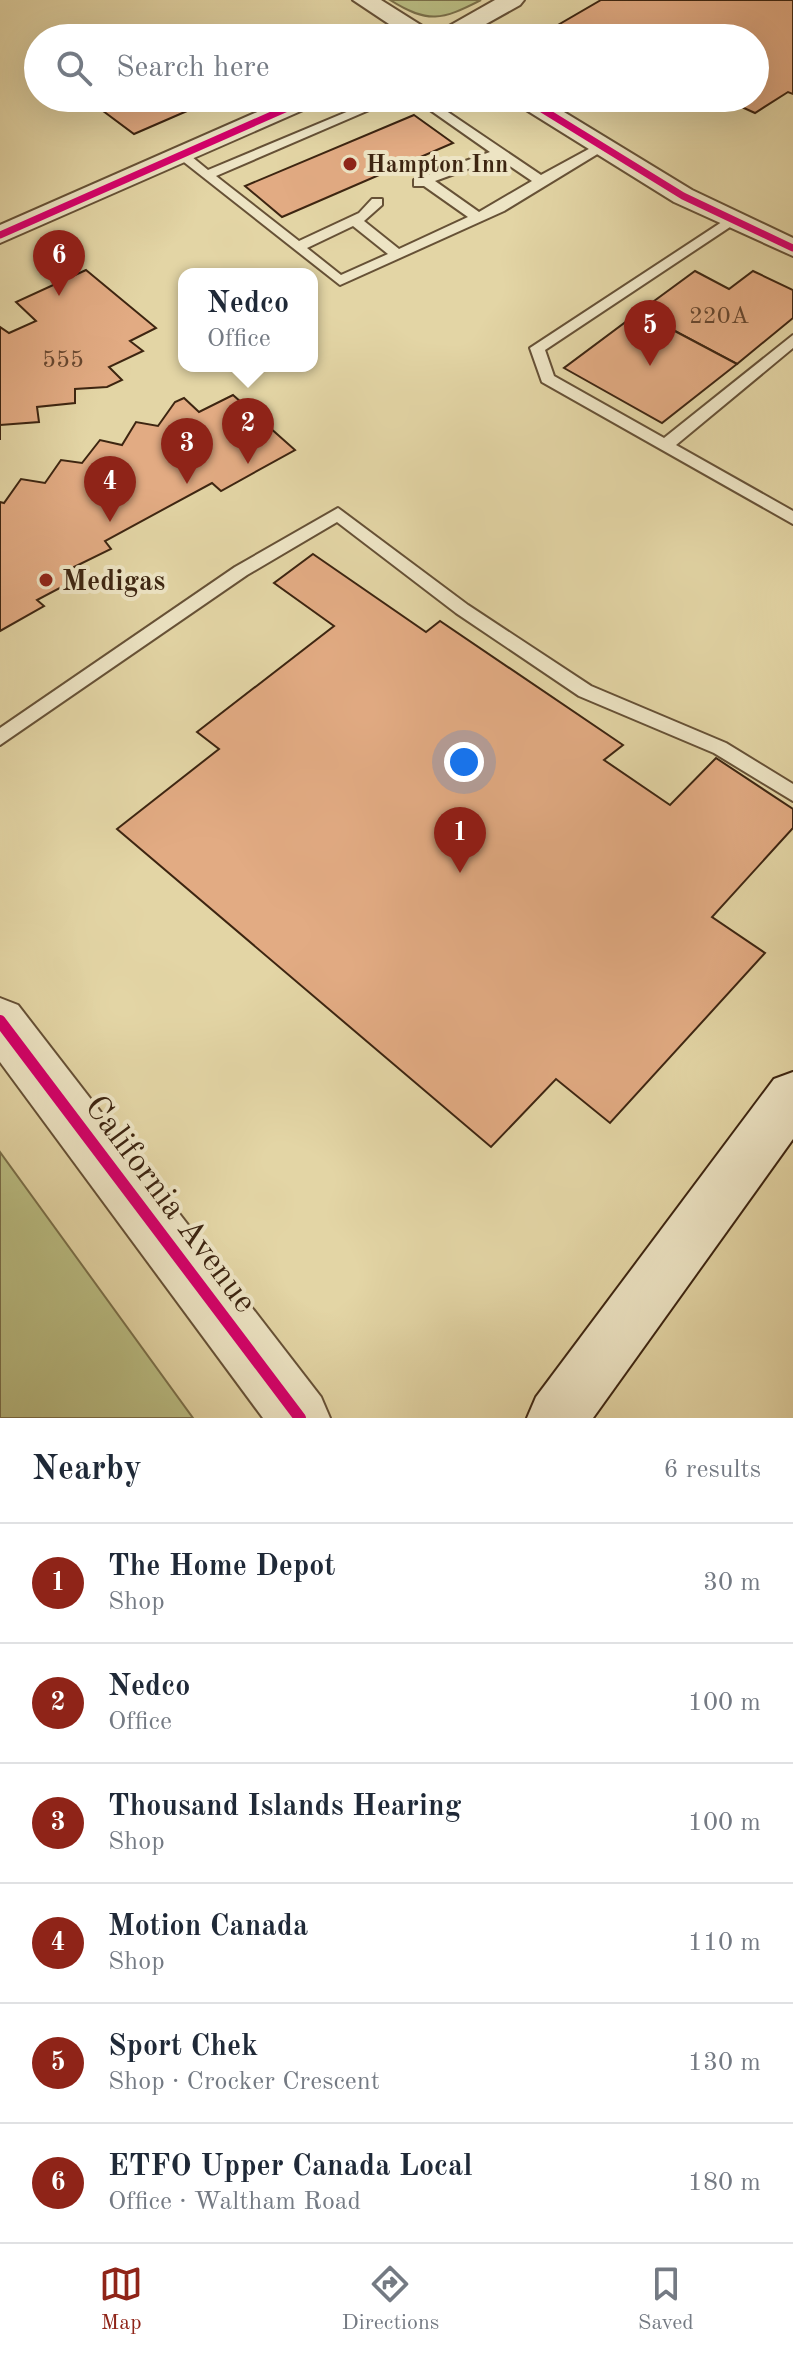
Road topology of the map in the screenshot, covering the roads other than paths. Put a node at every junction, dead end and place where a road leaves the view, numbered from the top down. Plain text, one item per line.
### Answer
1 (365, 0) edge
2 (512, 0) edge
3 (404, 24) edge
4 (469, 24) edge
5 (278, 112) edge
6 (358, 112) edge
7 (439, 112) edge
8 (547, 112) edge
9 (603, 147) junction
10 (499, 153) junction
11 (181, 155) junction
12 (207, 175) junction
13 (541, 181) junction
14 (377, 202) dead end
15 (478, 218) junction
16 (731, 220) junction
17 (355, 221) junction
18 (0, 235) edge
19 (298, 247) junction
20 (793, 248) edge
21 (398, 255) junction
22 (793, 340) edge
23 (665, 446) junction
24 (793, 518) edge
25 (0, 738) edge
26 (793, 793) edge
27 (0, 1021) edge
28 (793, 1096) edge
29 (300, 1418) edge
30 (557, 1418) edge

1 - 3 street
2 - 4 street
5 - 11 street
6 - 12 lane
7 - 10 lane
8 - 9 street
9 - 13 lane
9 - 16 street
10 - 13 lane
10 - 15 lane
11 - 12 lane
11 - 18 street
12 - 19 lane
13 - 15 lane
14 - 17 lane
15 - 21 lane
16 - 20 street
16 - 23 lane
17 - 19 lane
17 - 21 lane
19 - 21 lane
22 - 23 lane
23 - 24 lane
25 - 26 lane
27 - 29 street, California Avenue
28 - 30 street

